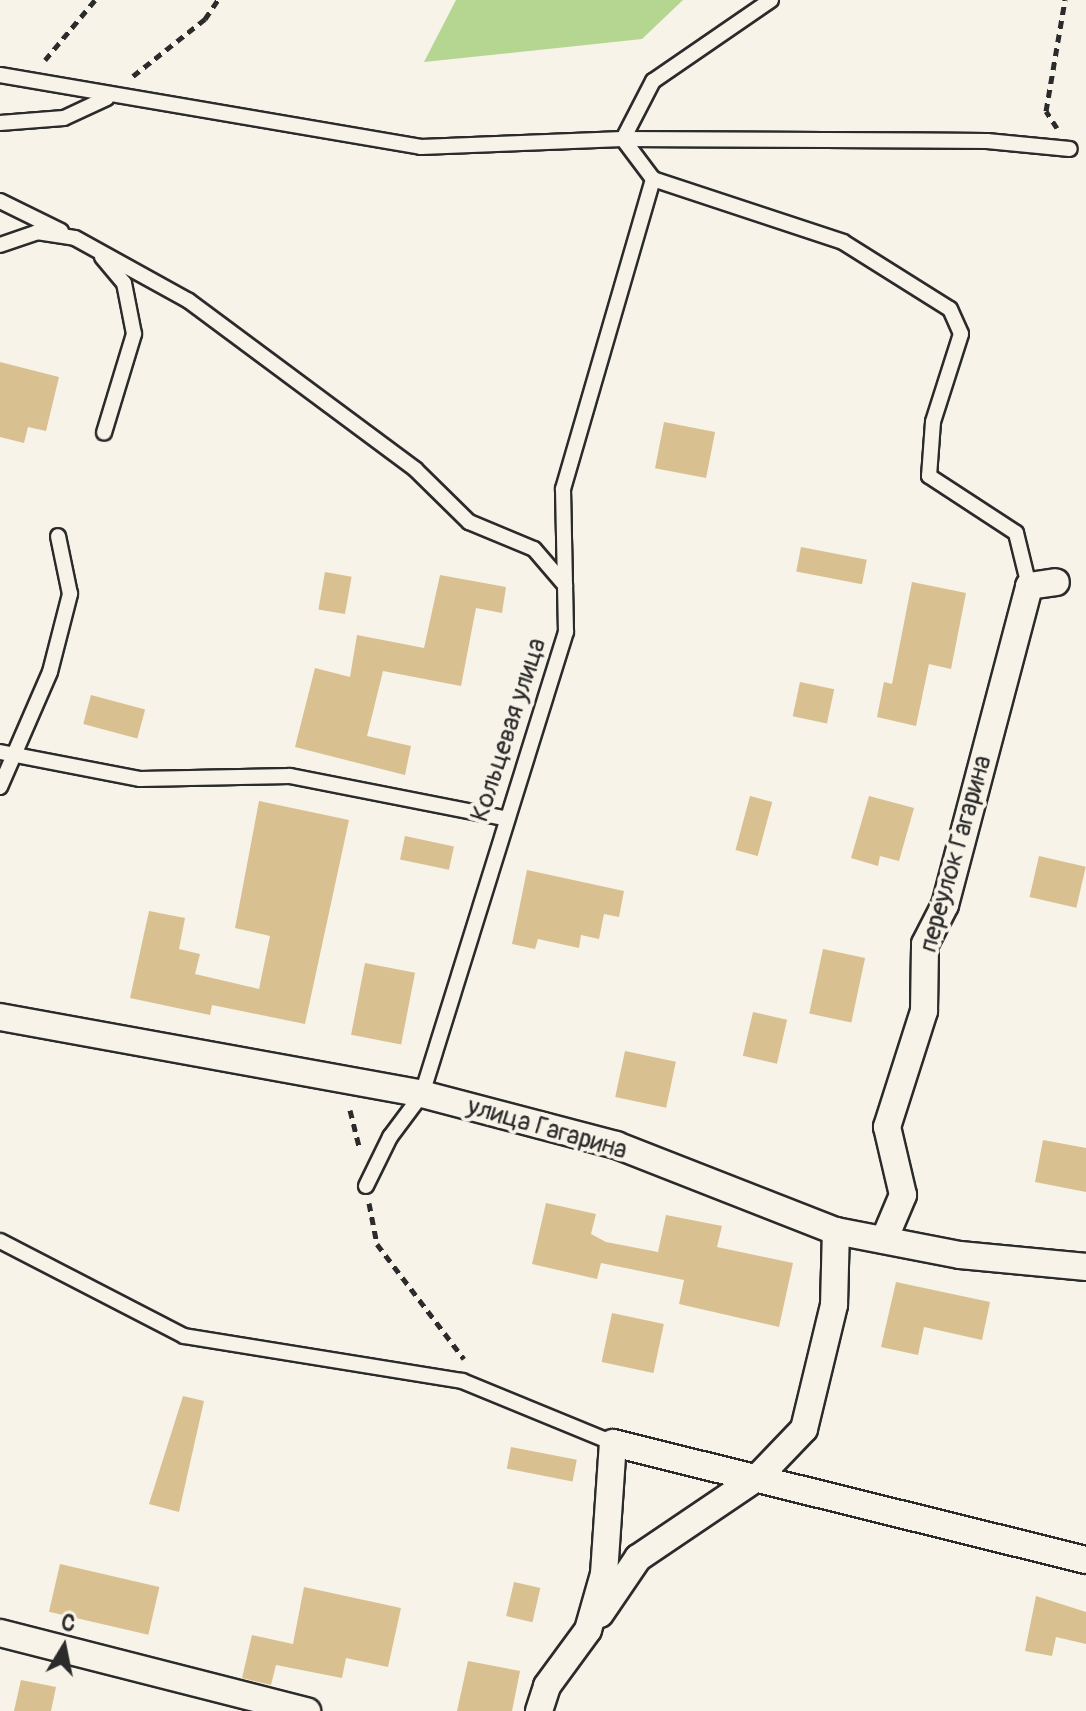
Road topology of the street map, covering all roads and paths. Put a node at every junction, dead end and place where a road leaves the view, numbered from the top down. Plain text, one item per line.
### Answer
1 (95, 0) edge
2 (218, 0) edge
3 (771, 0) edge
4 (1065, 0) edge
5 (0, 75) edge
6 (21, 79) junction
7 (107, 98) junction
8 (0, 123) edge
9 (623, 139) junction
10 (1070, 149) joint
11 (653, 179) junction
12 (0, 201) edge
13 (75, 238) junction
14 (0, 245) edge
15 (104, 433) dead end
16 (58, 536) dead end
17 (1056, 582) dead end
18 (565, 585) junction
19 (1029, 586) junction
20 (0, 752) edge
21 (18, 757) junction
22 (0, 787) edge
23 (505, 818) junction
24 (0, 1017) edge
25 (321, 1080) junction
26 (422, 1094) junction
27 (366, 1186) junction
28 (836, 1231) junction
29 (884, 1240) junction
30 (0, 1241) edge
31 (1086, 1267) edge
32 (492, 1393) junction
33 (613, 1443) junction
34 (759, 1476) junction
35 (1086, 1560) edge
36 (588, 1630) junction
37 (0, 1633) edge
38 (307, 1711) edge
39 (539, 1711) edge

1 - 6 path
2 - 7 path
3 - 9 lane
4 - 10 path
5 - 6 lane
6 - 7 lane
7 - 8 lane
7 - 9 lane
9 - 10 lane
9 - 11 lane
11 - 18 lane, Кольцевая улица
11 - 19 lane
12 - 13 lane
13 - 14 lane
13 - 15 lane
13 - 18 lane
16 - 21 lane
17 - 19 street
18 - 23 lane, Кольцевая улица
19 - 29 street, переулок Гагарина
20 - 21 lane
21 - 22 lane
21 - 23 lane
23 - 26 lane, Кольцевая улица
24 - 25 street, улица Гагарина
25 - 26 street, улица Гагарина
25 - 27 path
26 - 27 lane, Кольцевая улица
26 - 28 street, улица Гагарина
27 - 32 path
28 - 29 street, улица Гагарина
28 - 34 street
29 - 31 street, улица Гагарина
30 - 32 lane
32 - 33 lane
33 - 34 street
33 - 36 street
34 - 35 street
34 - 36 street
36 - 39 street
37 - 38 street

